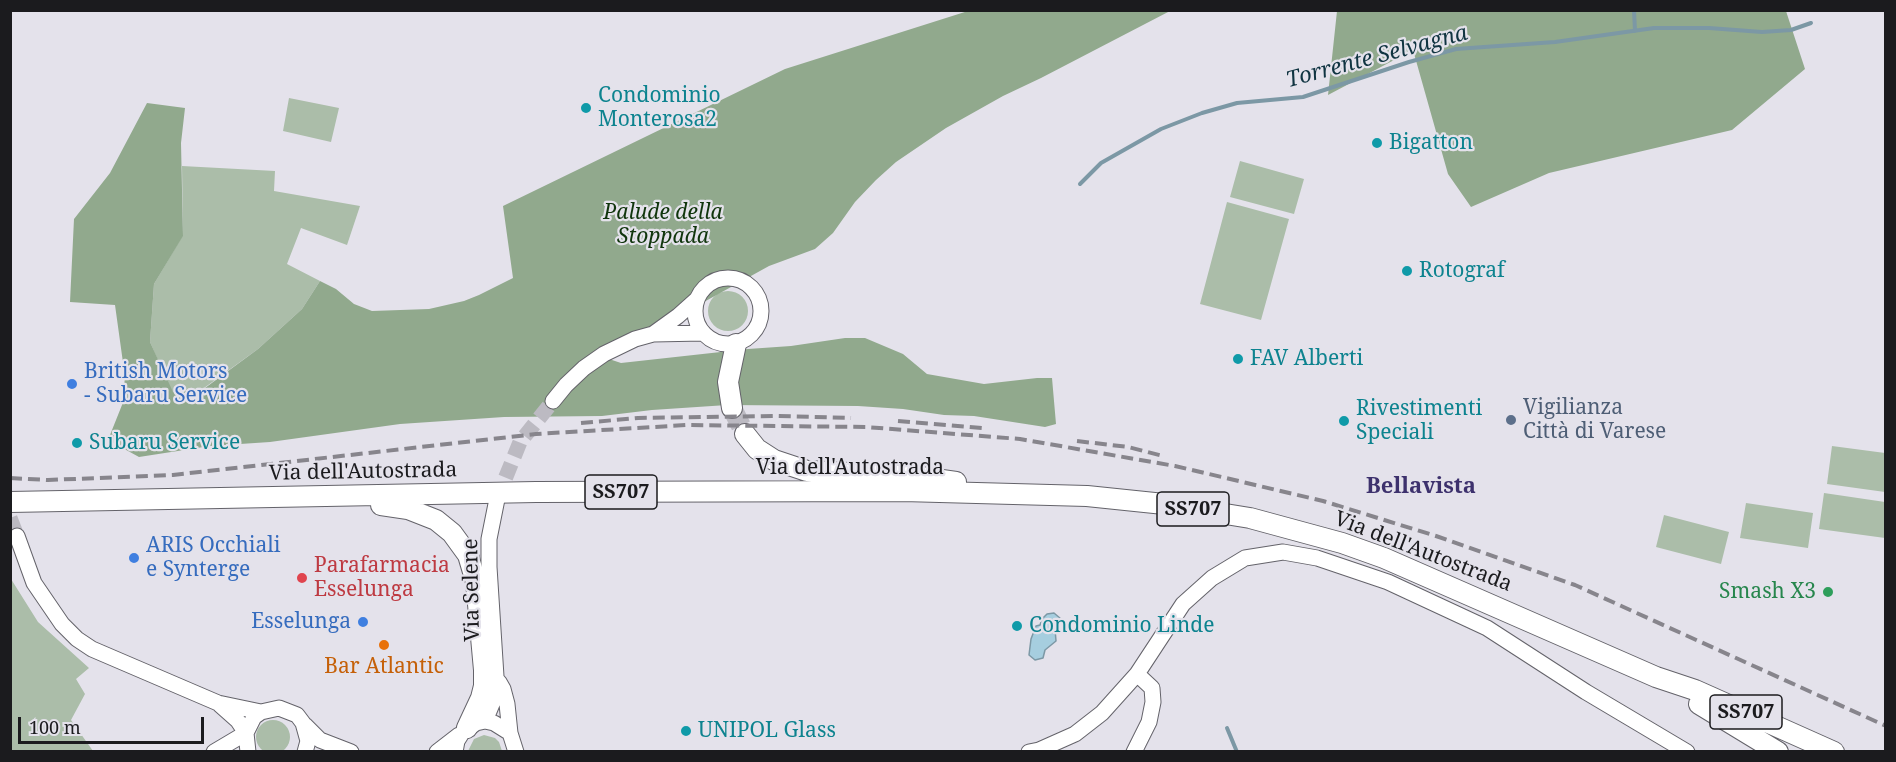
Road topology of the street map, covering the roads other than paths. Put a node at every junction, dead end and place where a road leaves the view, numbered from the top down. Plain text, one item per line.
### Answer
1 (698, 299) junction
2 (703, 333) junction
3 (653, 334) junction
4 (736, 344) junction
5 (553, 401) tunnel mouth
6 (732, 408) tunnel mouth
7 (745, 434) tunnel mouth
8 (997, 493) junction
9 (244, 498) junction
10 (497, 499) tunnel mouth
11 (10, 502) edge
12 (17, 537) tunnel mouth
13 (1137, 674) junction
14 (1656, 677) junction
15 (497, 680) junction
16 (218, 703) junction
17 (261, 712) junction
18 (303, 723) junction
19 (471, 727) junction
20 (246, 733) junction
21 (513, 742) edge
22 (214, 752) edge
23 (248, 752) edge
24 (305, 752) edge
25 (351, 752) edge
26 (437, 752) edge
27 (455, 752) edge
28 (528, 752) edge
29 (1029, 752) edge
30 (1134, 752) edge
31 (1687, 752) edge
32 (1778, 752) edge
33 (1834, 752) edge

1 - 2 main road
1 - 3 main road
1 - 4 main road
2 - 3 main road
2 - 4 main road
3 - 5 main road
4 - 6 highway
7 - 8 highway
8 - 9 highway, Via dell'Autostrada / SS707
8 - 14 highway, Via dell'Autostrada / SS707
9 - 11 highway, Via dell'Autostrada / SS707
9 - 19 highway
10 - 15 main road, Via Selene
12 - 16 main road
13 - 29 main road
13 - 30 main road
13 - 31 main road
14 - 32 highway, SS707
14 - 33 highway, SS707
15 - 19 main road, Via Selene
15 - 21 main road, Via Selene
16 - 17 main road
16 - 20 main road
17 - 18 main road
17 - 20 main road
18 - 24 main road
18 - 25 main road
19 - 21 main road
19 - 26 main road
19 - 27 main road, Via Selene
20 - 22 main road
20 - 23 main road
21 - 28 main road

